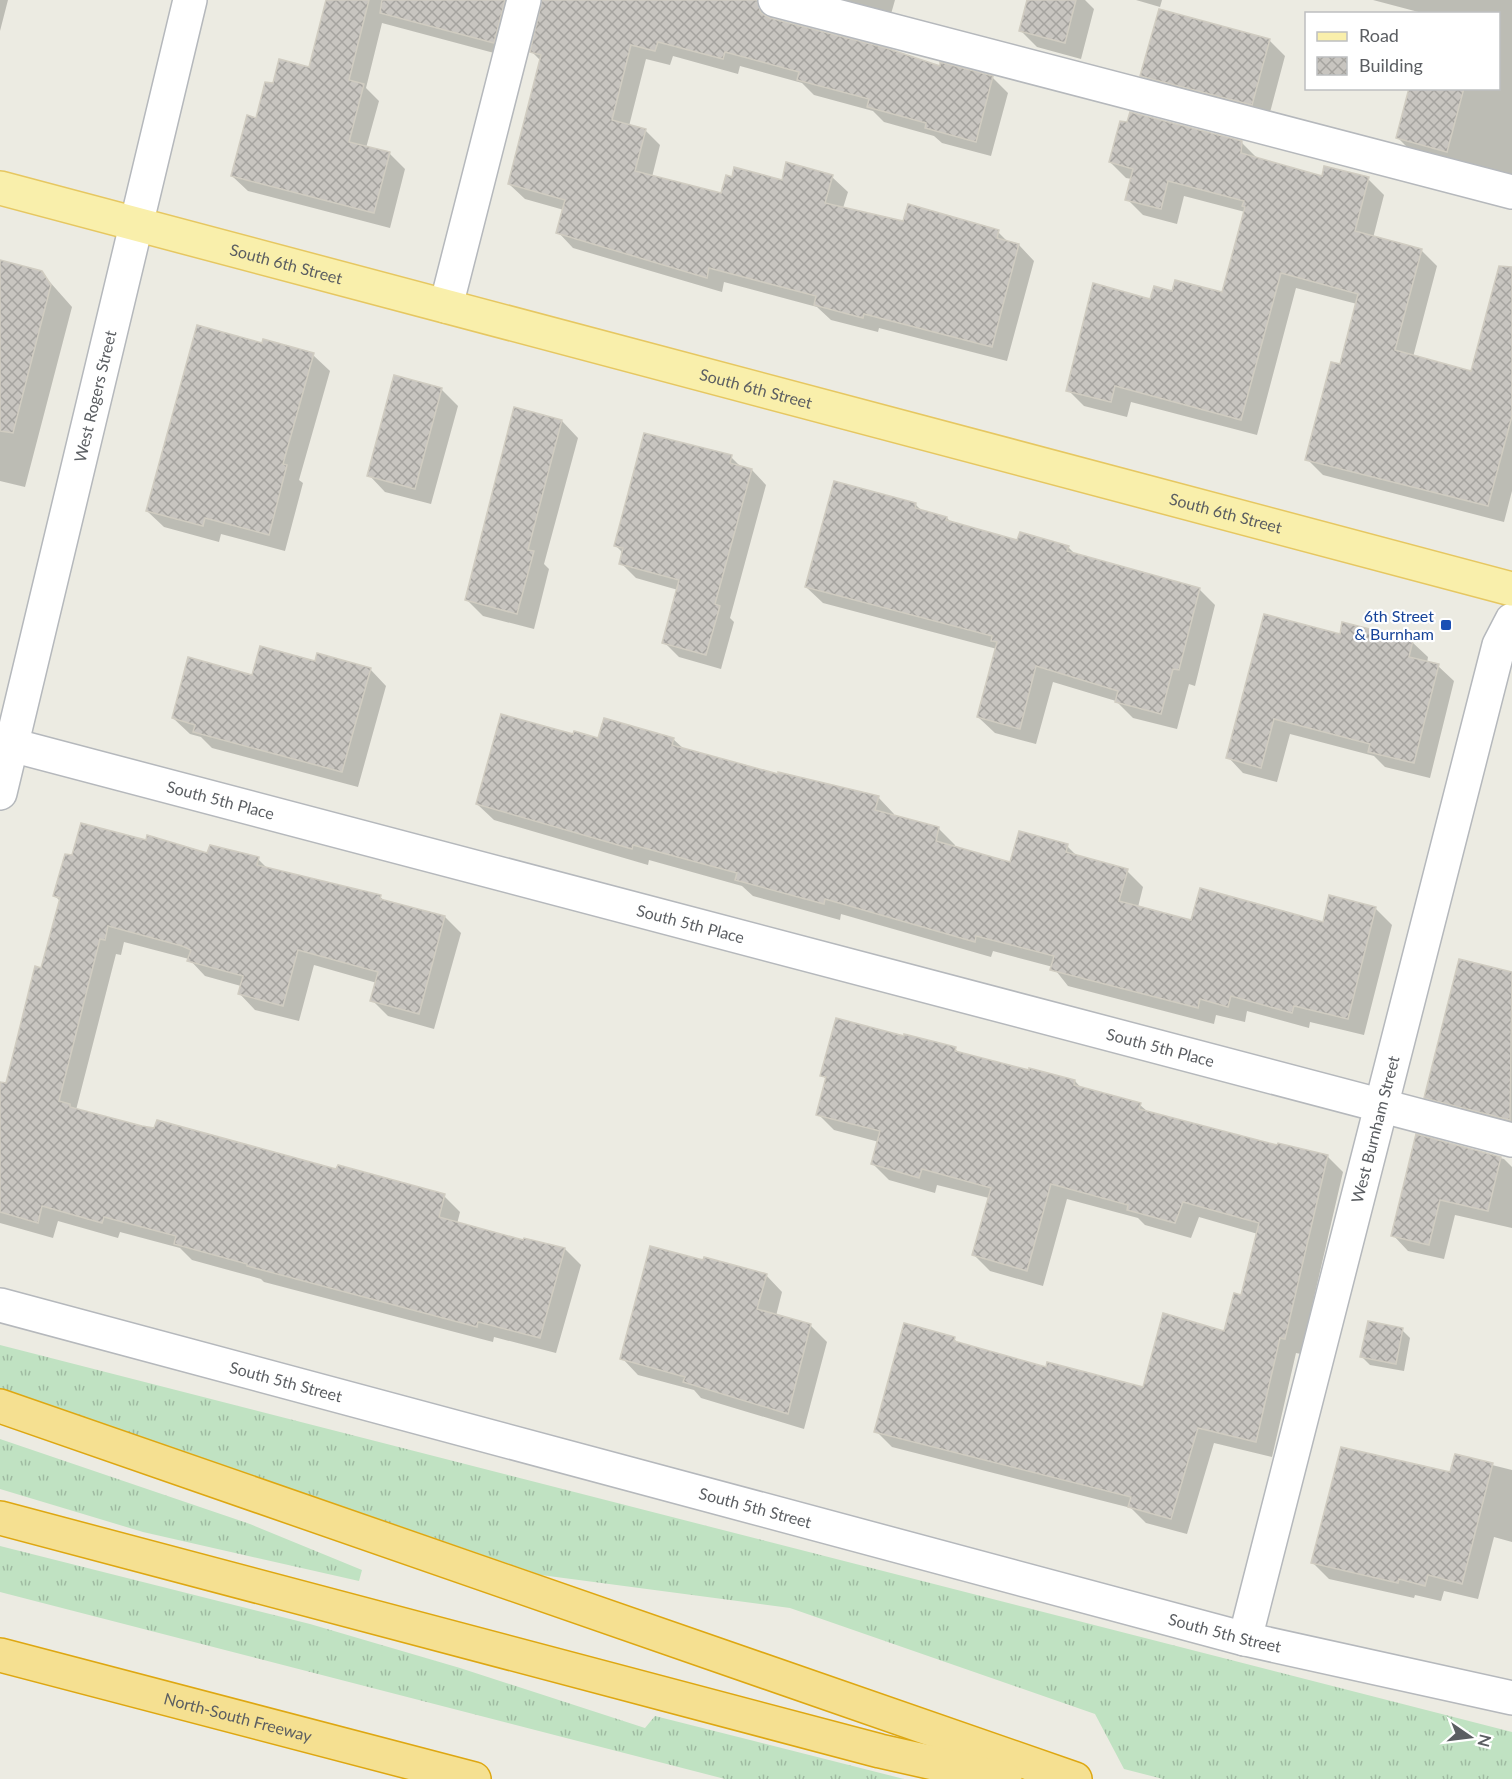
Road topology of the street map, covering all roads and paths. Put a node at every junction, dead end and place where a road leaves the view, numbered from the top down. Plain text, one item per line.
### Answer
1 (190, 0) edge
2 (524, 0) edge
3 (775, 0) edge
4 (0, 188) edge
5 (1512, 192) edge
6 (138, 224) junction
7 (446, 306) junction
8 (1512, 589) edge
9 (1512, 620) edge
10 (6, 743) edge
11 (0, 793) edge
12 (1380, 1107) junction
13 (1512, 1140) edge
14 (0, 1305) edge
15 (0, 1406) edge
16 (0, 1518) edge
17 (1245, 1639) junction
18 (0, 1656) edge
19 (1512, 1698) edge
20 (474, 1779) edge
21 (1005, 1779) edge
22 (1075, 1779) edge

1 - 6 street, West Rogers Street
2 - 7 street
3 - 5 street
4 - 6 main road, South 6th Street
6 - 7 main road, South 6th Street
6 - 10 street, West Rogers Street
7 - 8 main road, South 6th Street
9 - 12 street, West Burnham Street
10 - 11 street, West Rogers Street
10 - 12 street, South 5th Place
12 - 13 street, South 5th Place
12 - 17 street, West Burnham Street
14 - 17 street, South 5th Street
15 - 22 highway
16 - 21 highway
17 - 19 street, South 5th Street
18 - 20 highway, North-South Freeway

